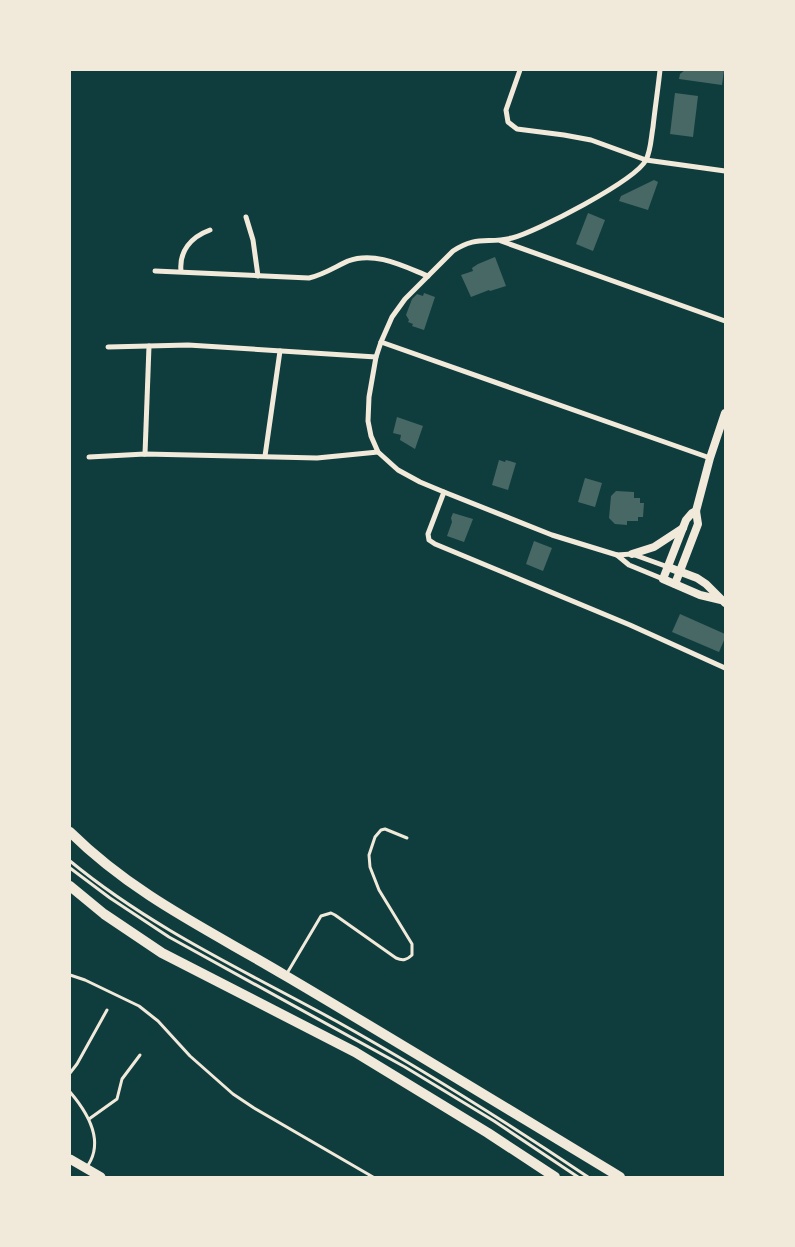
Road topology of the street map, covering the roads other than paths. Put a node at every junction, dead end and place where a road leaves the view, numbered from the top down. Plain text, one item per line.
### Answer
1 (520, 70) edge
2 (660, 70) edge
3 (646, 160) junction
4 (725, 171) edge
5 (246, 217) dead end
6 (210, 230) dead end
7 (499, 240) junction
8 (156, 270) dead end
9 (181, 272) junction
10 (258, 276) junction
11 (428, 276) junction
12 (725, 321) edge
13 (381, 342) junction
14 (150, 346) junction
15 (108, 347) dead end
16 (280, 351) junction
17 (376, 357) junction
18 (725, 413) edge
19 (378, 452) junction
20 (145, 454) junction
21 (265, 456) junction
22 (89, 457) dead end
23 (710, 458) junction
24 (444, 492) junction
25 (696, 511) junction
26 (683, 528) junction
27 (632, 554) junction
28 (616, 555) junction
29 (668, 567) junction
30 (680, 571) junction
31 (663, 579) junction
32 (675, 584) junction
33 (723, 601) edge
34 (725, 668) edge
35 (70, 832) edge
36 (407, 838) dead end
37 (70, 861) edge
38 (70, 868) edge
39 (70, 886) edge
40 (70, 975) edge
41 (286, 976) junction
42 (107, 1010) dead end
43 (140, 1055) dead end
44 (70, 1073) edge
45 (70, 1092) edge
46 (88, 1120) junction
47 (70, 1159) edge
48 (85, 1168) junction
49 (100, 1177) edge
50 (373, 1177) edge
51 (555, 1177) edge
52 (578, 1177) edge
53 (588, 1177) edge
54 (620, 1177) edge

1 - 3 street
2 - 3 street
3 - 4 street
3 - 7 street
5 - 10 street
6 - 9 street
7 - 11 street
7 - 12 street
8 - 9 street
9 - 10 street
10 - 11 street
11 - 13 street
13 - 17 street
13 - 23 street
14 - 15 street
14 - 16 street
14 - 20 street
16 - 17 street
16 - 21 street
17 - 19 street
18 - 23 street
19 - 21 street
19 - 24 street
20 - 21 street
20 - 22 street
23 - 25 street
24 - 28 street
24 - 34 street
25 - 26 street
25 - 30 street
26 - 27 street
26 - 29 street
27 - 28 street
27 - 29 street
28 - 31 street
29 - 30 street
29 - 31 street
30 - 32 street
30 - 33 street
31 - 32 street
32 - 33 street
35 - 41 highway
36 - 41 lane
37 - 53 lane
38 - 52 lane
39 - 51 highway
40 - 50 lane
41 - 54 highway
42 - 44 lane
43 - 46 lane
45 - 46 lane
46 - 48 lane
47 - 48 main road
48 - 49 main road

